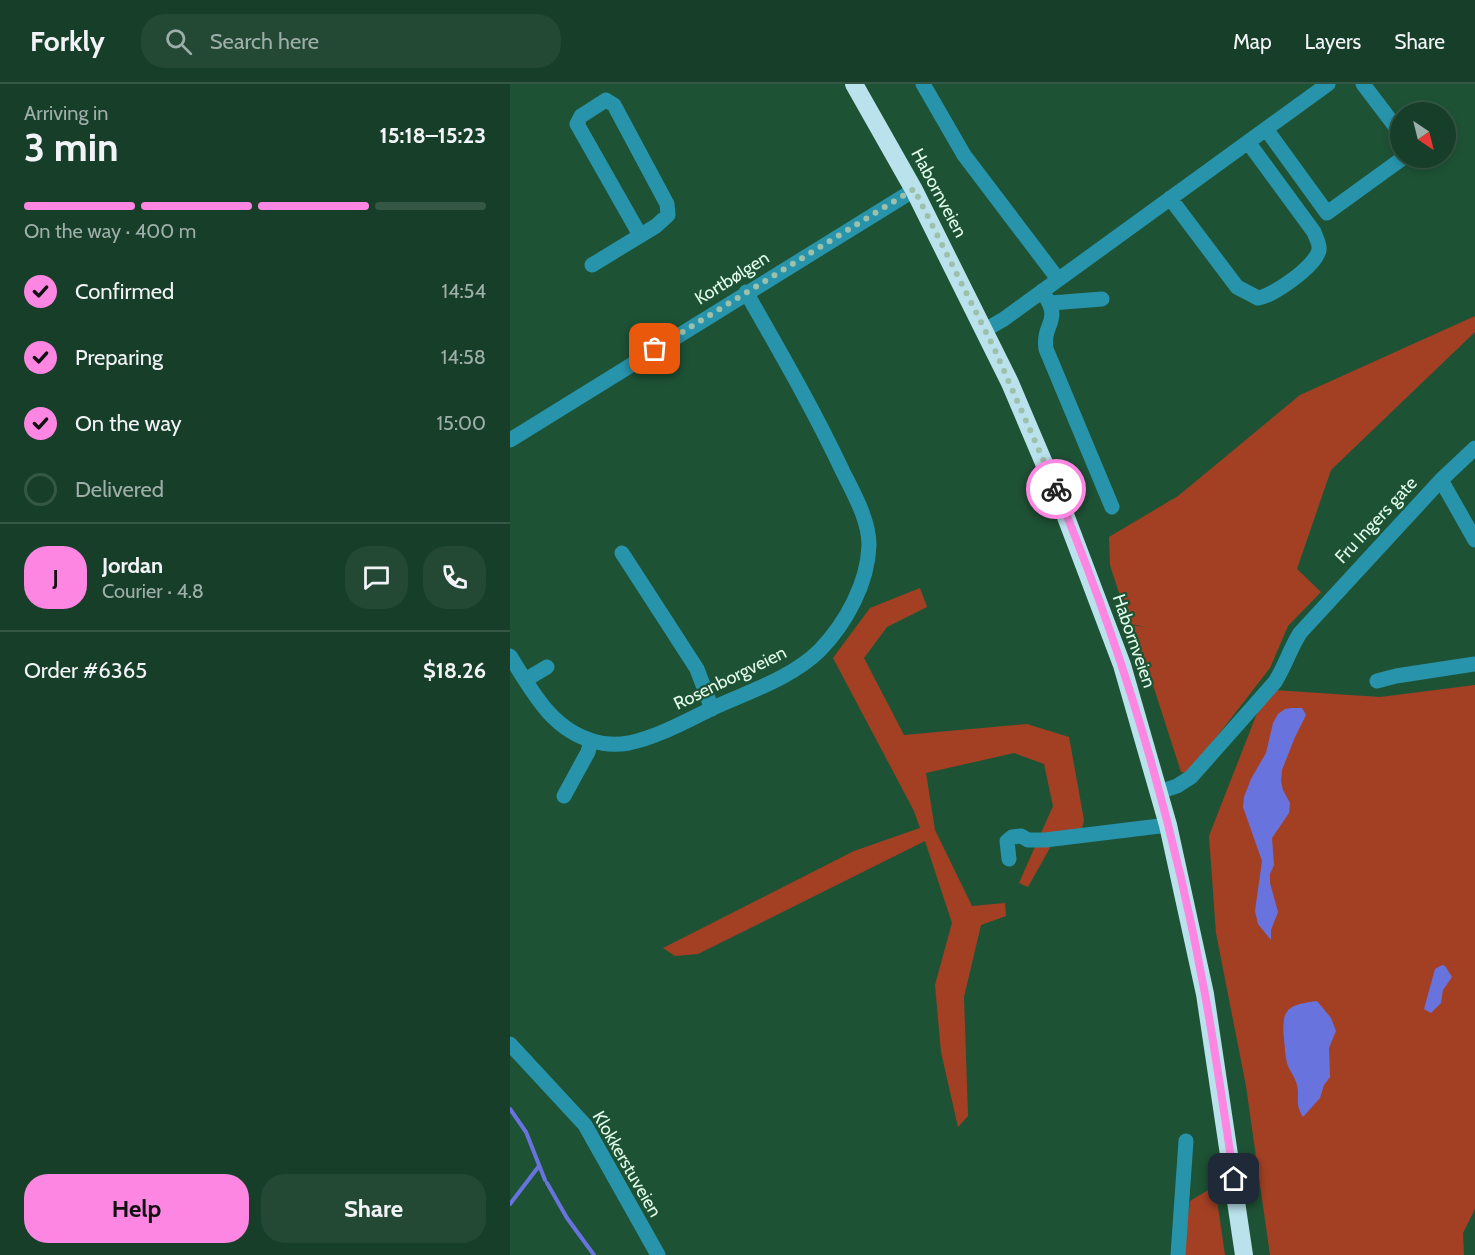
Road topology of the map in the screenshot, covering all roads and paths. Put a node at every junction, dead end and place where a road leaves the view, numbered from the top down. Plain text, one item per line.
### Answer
1 (854, 84) edge
2 (923, 84) edge
3 (1328, 84) edge
4 (1363, 84) edge
5 (1390, 120) edge
6 (1266, 129) junction
7 (1248, 142) junction
8 (1390, 167) edge
9 (914, 189) junction
10 (1170, 198) junction
11 (640, 235) junction
12 (592, 265) dead end
13 (1058, 279) junction
14 (746, 292) junction
15 (1046, 297) junction
16 (1102, 300) dead end
17 (985, 330) junction
18 (510, 440) edge
19 (1475, 448) edge
20 (1441, 480) junction
21 (1112, 507) dead end
22 (1475, 540) edge
23 (622, 553) dead end
24 (510, 656) edge
25 (1475, 664) edge
26 (546, 667) dead end
27 (525, 680) junction
28 (1377, 681) dead end
29 (712, 709) junction
30 (591, 741) junction
31 (1159, 792) junction
32 (564, 796) dead end
33 (1168, 825) junction
34 (1009, 859) dead end
35 (510, 1044) edge
36 (1186, 1141) dead end
37 (658, 1255) edge
38 (1178, 1255) edge
39 (1244, 1255) edge

1 - 9 highway, Habornveien
2 - 13 street
3 - 6 street
4 - 5 street
6 - 7 street
6 - 8 street
7 - 10 street
7 - 10 street
9 - 14 street, Kortbølgen
9 - 17 highway, Habornveien
10 - 13 street
11 - 11 street
11 - 12 street
13 - 15 street
14 - 18 street, Kortbølgen
14 - 29 street, Rosenborgveien
15 - 16 street
15 - 17 street
15 - 21 street
17 - 31 highway, Habornveien
19 - 20 street, Fru Ingers gate
20 - 22 street, Fru Ingers gate
20 - 31 street, Fru Ingers gate
23 - 29 street
24 - 27 street, Rosenborgveien
25 - 28 street
26 - 27 street
27 - 30 street, Rosenborgveien
29 - 30 street, Rosenborgveien
30 - 32 street
31 - 33 highway, Habornveien
33 - 34 street
33 - 39 highway, Habornveien
35 - 37 street, Klokkerstuveien
36 - 38 street

